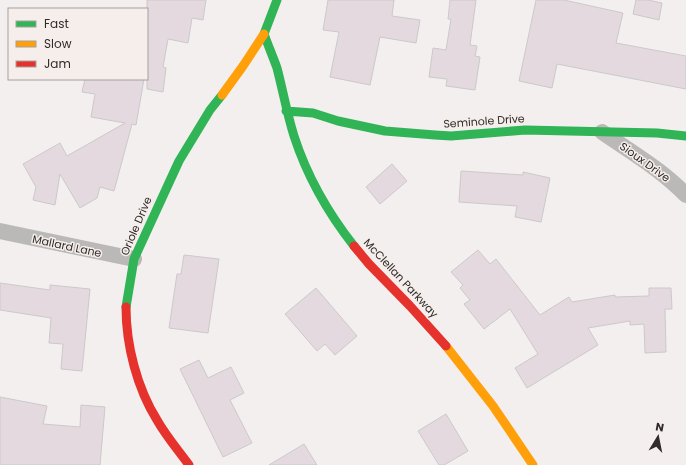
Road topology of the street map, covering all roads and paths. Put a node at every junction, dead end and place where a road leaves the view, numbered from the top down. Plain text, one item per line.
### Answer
1 (277, 0) edge
2 (264, 34) junction
3 (286, 111) junction
4 (602, 132) junction
5 (686, 136) edge
6 (686, 195) edge
7 (0, 231) edge
8 (134, 259) junction
9 (189, 465) edge
10 (533, 465) edge

1 - 2 street
2 - 3 street, McClellan Parkway
2 - 8 street, Oriole Drive
3 - 4 street, Seminole Drive
3 - 10 street, McClellan Parkway
4 - 5 street, Seminole Drive
4 - 6 street, Sioux Drive
7 - 8 street, Mallard Lane
8 - 9 street, Oriole Drive

